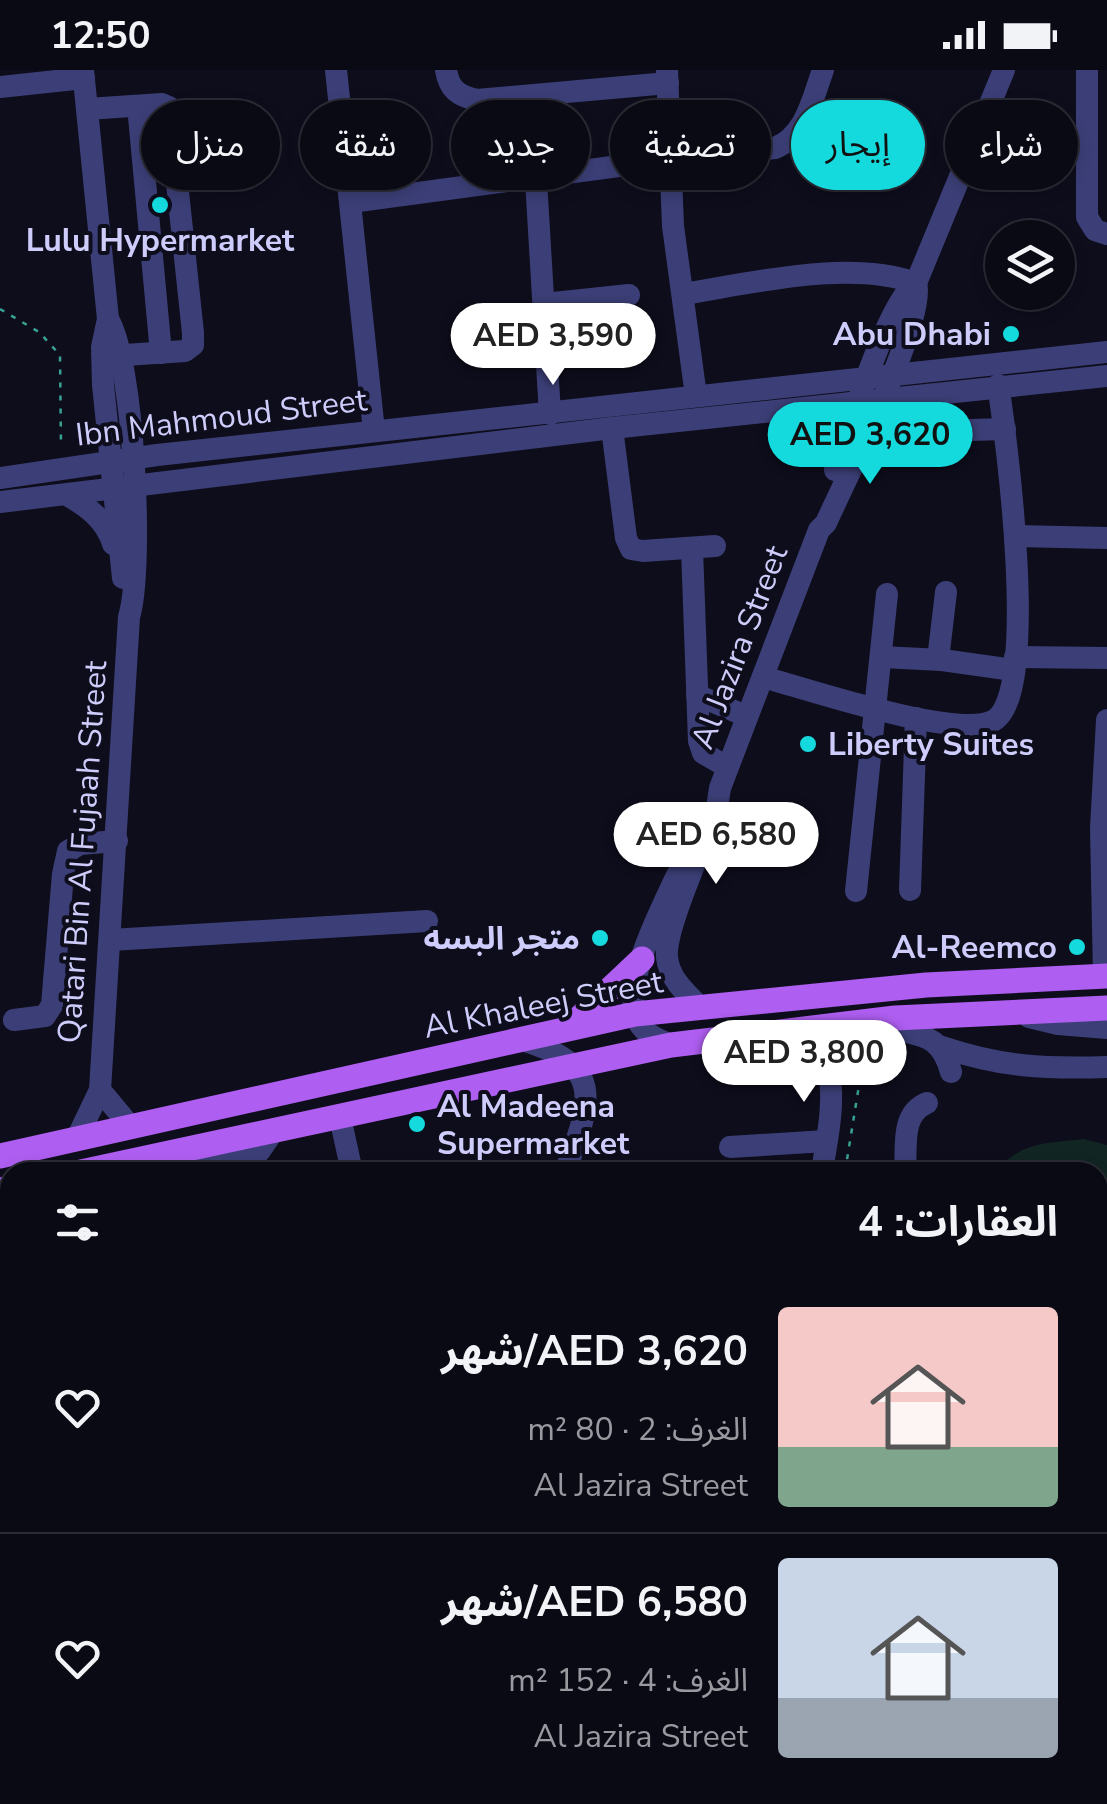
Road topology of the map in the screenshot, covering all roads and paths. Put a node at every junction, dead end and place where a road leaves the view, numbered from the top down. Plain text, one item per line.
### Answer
1 (336, 70) edge
2 (446, 70) edge
3 (823, 70) edge
4 (1004, 70) edge
5 (1087, 70) edge
6 (83, 74) edge
7 (667, 76) edge
8 (0, 87) edge
9 (531, 97) junction
10 (531, 100) edge
11 (138, 106) junction
12 (87, 109) junction
13 (771, 148) edge
14 (451, 188) edge
15 (537, 190) edge
16 (672, 190) edge
17 (351, 202) junction
18 (1107, 234) edge
19 (916, 283) junction
20 (629, 294) dead end
21 (683, 294) junction
22 (544, 304) junction
23 (0, 310) edge
24 (1107, 352) edge
25 (162, 353) junction
26 (112, 356) junction
27 (880, 375) junction
28 (1107, 376) edge
29 (998, 385) junction
30 (696, 396) junction
31 (871, 399) junction
32 (550, 414) junction
33 (612, 428) junction
34 (1006, 429) junction
35 (374, 431) junction
36 (862, 440) junction
37 (122, 459) junction
38 (60, 469) junction
39 (0, 478) edge
40 (124, 487) junction
41 (66, 495) junction
42 (0, 502) edge
43 (819, 530) junction
44 (1016, 536) junction
45 (1107, 538) edge
46 (123, 581) junction
47 (946, 592) dead end
48 (887, 594) dead end
49 (129, 617) junction
50 (1014, 657) junction
51 (882, 658) junction
52 (1107, 658) edge
53 (942, 660) junction
54 (763, 677) junction
55 (698, 695) junction
56 (876, 708) junction
57 (746, 716) junction
58 (916, 718) junction
59 (1106, 734) edge
60 (724, 777) junction
61 (116, 841) junction
62 (1104, 885) edge
63 (910, 890) dead end
64 (856, 891) dead end
65 (428, 920) dead end
66 (111, 940) junction
67 (642, 959) junction
68 (1106, 976) edge
69 (701, 1008) junction
70 (1107, 1008) edge
71 (1011, 1012) junction
72 (634, 1014) junction
73 (14, 1020) dead end
74 (874, 1020) junction
75 (570, 1027) junction
76 (802, 1028) junction
77 (1107, 1028) edge
78 (517, 1039) junction
79 (894, 1043) dead end
80 (671, 1046) junction
81 (942, 1048) junction
82 (574, 1066) junction
83 (1107, 1067) edge
84 (952, 1072) dead end
85 (100, 1090) junction
86 (927, 1103) dead end
87 (340, 1116) junction
88 (130, 1126) junction
89 (274, 1130) junction
90 (77, 1138) junction
91 (730, 1147) dead end
92 (825, 1154) edge
93 (0, 1156) edge
94 (145, 1162) edge
95 (215, 1162) edge
96 (350, 1162) edge
97 (569, 1162) edge
98 (846, 1162) edge
99 (906, 1162) edge

1 - 17 street
2 - 9 street
3 - 13 street
4 - 19 street, Al Jazira Street
5 - 18 street
6 - 8 street
6 - 12 street, Qatari Bin Al Fujaah Street
7 - 9 street
9 - 10 street
11 - 12 street
11 - 25 street
11 - 25 street
12 - 26 street, Qatari Bin Al Fujaah Street
14 - 17 street
15 - 22 street
16 - 21 street
17 - 35 street
19 - 21 street
19 - 27 street, Al Jazira Street
20 - 22 street
21 - 30 street
22 - 32 street
23 - 38 path
24 - 27 street, Ibn Mahmoud Street
25 - 26 street
26 - 37 street, Qatari Bin Al Fujaah Street
27 - 30 street, Ibn Mahmoud Street
27 - 31 street, Al Jazira Street
28 - 29 street, Ibn Mahmoud Street
29 - 31 street, Ibn Mahmoud Street
29 - 34 street
30 - 32 street, Ibn Mahmoud Street
31 - 33 street, Ibn Mahmoud Street
31 - 36 street, Al Jazira Street
31 - 43 street, Al Jazira Street
32 - 35 street, Ibn Mahmoud Street
33 - 40 street, Ibn Mahmoud Street
33 - 55 street
34 - 36 street
34 - 44 street
35 - 37 street, Ibn Mahmoud Street
36 - 43 street, Al Jazira Street
37 - 38 street, Ibn Mahmoud Street
37 - 40 street, Qatari Bin Al Fujaah Street
38 - 39 street, Ibn Mahmoud Street
40 - 41 street, Ibn Mahmoud Street
40 - 46 street, Qatari Bin Al Fujaah Street
40 - 49 street, Qatari Bin Al Fujaah Street
41 - 42 street, Ibn Mahmoud Street
41 - 46 street
43 - 54 street, Al Jazira Street
44 - 45 street
44 - 50 street
46 - 49 street, Qatari Bin Al Fujaah Street
47 - 53 street
48 - 51 street
49 - 61 street, Qatari Bin Al Fujaah Street
50 - 52 street
50 - 53 street
50 - 58 street
51 - 53 street
51 - 56 street
54 - 56 street
54 - 57 street, Al Jazira Street
55 - 57 street
55 - 60 street
56 - 58 street
56 - 64 street
57 - 60 street, Al Jazira Street
58 - 63 street
59 - 62 street
60 - 67 street, Al Jazira Street
60 - 69 street, Al Jazira Street
61 - 66 street, Qatari Bin Al Fujaah Street
61 - 73 street
62 - 68 street
65 - 66 street
66 - 85 street, Qatari Bin Al Fujaah Street
67 - 72 street, Al Jazira Street
67 - 75 main road
68 - 69 main road, Al Khaleej Street
69 - 72 main road, Al Khaleej Street
70 - 71 main road, Al Khaleej Street
71 - 74 main road, Al Khaleej Street
71 - 77 street, Al Khaleej Street
72 - 75 main road, Al Khaleej Street
72 - 80 street
74 - 76 main road, Al Khaleej Street
74 - 81 street
75 - 78 main road, Al Khaleej Street
76 - 80 main road, Al Khaleej Street
76 - 92 street
78 - 82 street
78 - 88 main road, Al Khaleej Street
79 - 98 path
80 - 82 main road, Al Khaleej Street
81 - 83 street
81 - 84 street
82 - 87 main road, Al Khaleej Street
82 - 97 street
85 - 88 street, Qatari Bin Al Fujaah Street
85 - 90 street, Qatari Bin Al Fujaah Street
86 - 99 street
87 - 89 main road, Al Khaleej Street
87 - 96 street
88 - 90 main road, Al Khaleej Street
89 - 94 main road, Al Khaleej Street
89 - 95 street
90 - 93 main road, Al Khaleej Street
91 - 92 street

